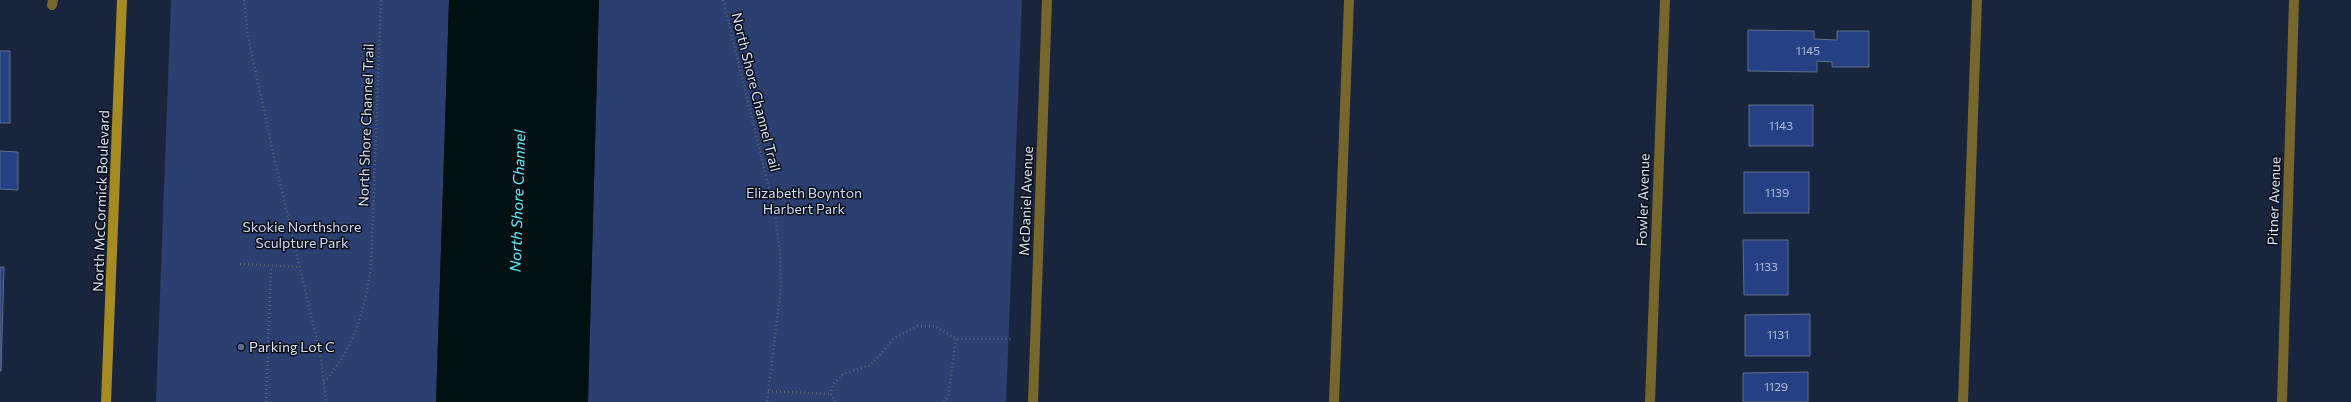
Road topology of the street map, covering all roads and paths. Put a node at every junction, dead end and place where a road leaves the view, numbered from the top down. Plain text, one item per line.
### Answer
1 (122, 0) edge
2 (244, 0) edge
3 (381, 0) edge
4 (723, 0) edge
5 (1047, 0) edge
6 (1349, 0) edge
7 (1665, 0) edge
8 (1977, 0) edge
9 (2294, 0) edge
10 (240, 264) dead end
11 (271, 266) junction
12 (299, 268) junction
13 (956, 339) junction
14 (1035, 339) junction
15 (324, 382) junction
16 (768, 391) junction
17 (830, 394) junction
18 (106, 402) edge
19 (266, 402) edge
20 (326, 402) edge
21 (767, 402) edge
22 (835, 402) edge
23 (944, 402) edge
24 (1033, 402) edge
25 (1334, 402) edge
26 (1650, 402) edge
27 (1964, 402) edge
28 (2282, 402) edge

1 - 18 main road, North McCormick Boulevard
2 - 12 path
3 - 15 path, North Shore Channel Trail
4 - 16 path, North Shore Channel Trail
5 - 14 street, McDaniel Avenue
6 - 25 street
7 - 26 street, Fowler Avenue
8 - 27 street
9 - 28 street, Pitner Avenue
10 - 11 path
11 - 12 path
11 - 19 path
12 - 15 path
13 - 14 path
13 - 17 path
13 - 23 path
14 - 24 street, McDaniel Avenue
15 - 20 path
16 - 17 path
16 - 21 path, North Shore Channel Trail
17 - 22 path

